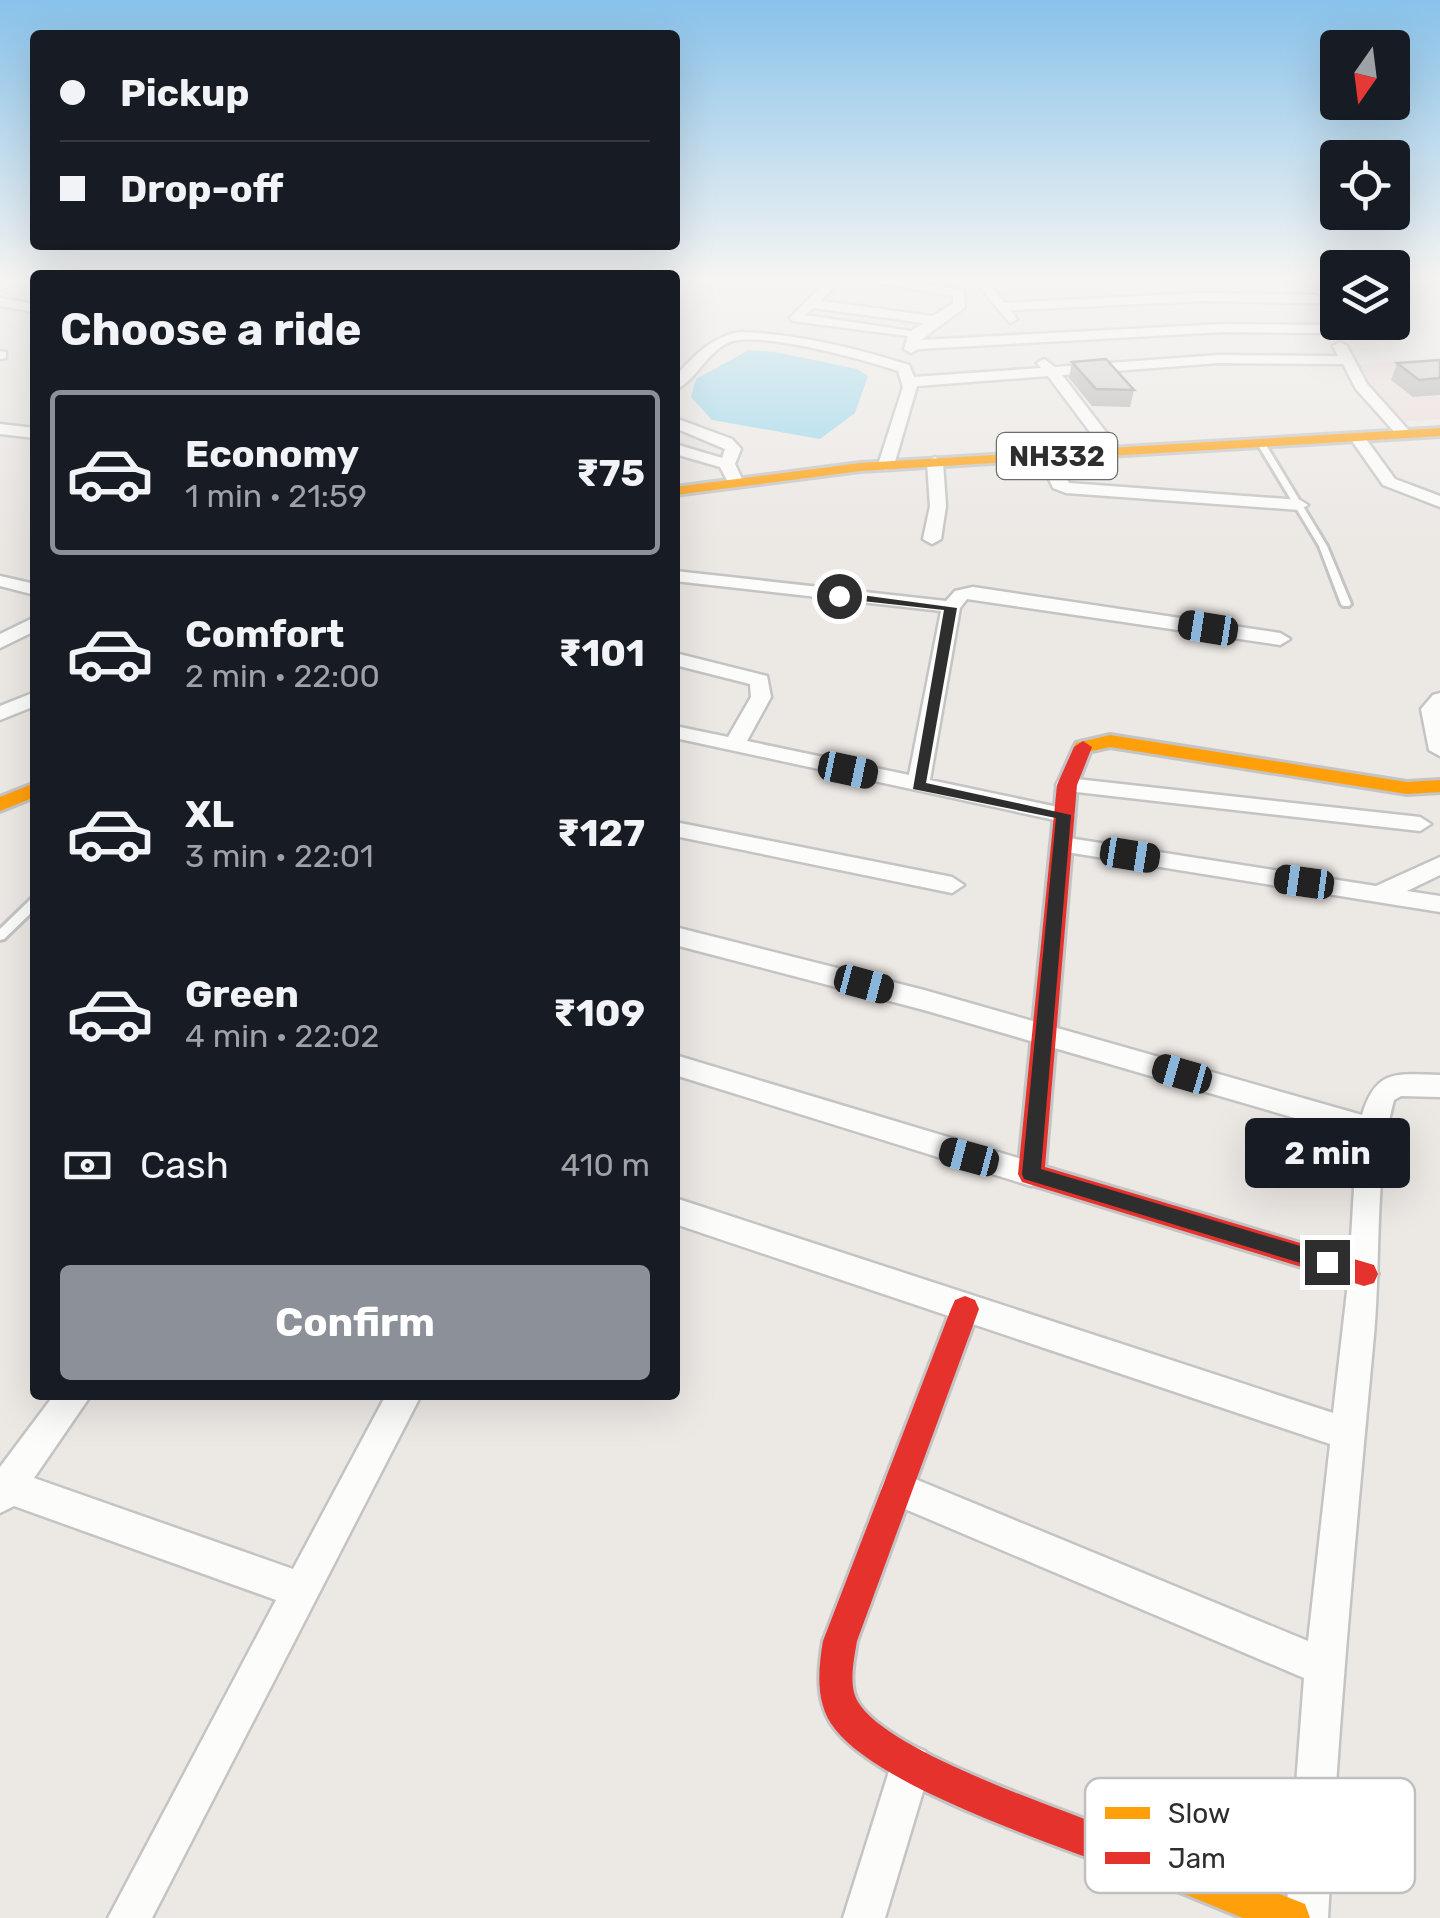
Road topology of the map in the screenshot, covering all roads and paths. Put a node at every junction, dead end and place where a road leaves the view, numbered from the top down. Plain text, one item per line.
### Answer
1 (905, 370) edge
2 (910, 370) edge
3 (1050, 370) edge
4 (1084, 370) edge
5 (1352, 370) edge
6 (1052, 372) junction
7 (909, 378) junction
8 (680, 425) edge
9 (0, 429) edge
10 (30, 429) edge
11 (1440, 432) edge
12 (1404, 434) junction
13 (1358, 438) junction
14 (1262, 445) junction
15 (680, 451) edge
16 (1114, 453) junction
17 (1048, 457) junction
18 (934, 462) junction
19 (886, 465) junction
20 (730, 472) junction
21 (680, 489) edge
22 (1440, 502) edge
23 (1300, 505) junction
24 (932, 540) dead end
25 (680, 577) edge
26 (0, 581) edge
27 (30, 589) edge
28 (1346, 604) dead end
29 (951, 608) junction
30 (30, 626) edge
31 (1280, 639) dead end
32 (0, 642) edge
33 (680, 661) edge
34 (1440, 699) edge
35 (30, 700) edge
36 (0, 714) edge
37 (680, 733) edge
38 (734, 746) junction
39 (1440, 750) edge
40 (1067, 785) junction
41 (918, 786) junction
42 (1440, 786) edge
43 (30, 791) edge
44 (0, 805) edge
45 (1064, 815) junction
46 (1420, 824) dead end
47 (680, 829) edge
48 (1062, 845) junction
49 (1440, 865) edge
50 (952, 885) dead end
51 (1382, 893) junction
52 (1440, 904) edge
53 (30, 907) edge
54 (0, 936) edge
55 (680, 937) edge
56 (1046, 1035) junction
57 (680, 1067) edge
58 (1440, 1086) edge
59 (1372, 1129) junction
60 (1031, 1174) junction
61 (680, 1214) edge
62 (1364, 1274) junction
63 (965, 1309) junction
64 (70, 1400) edge
65 (401, 1400) edge
66 (1349, 1434) junction
67 (898, 1489) junction
68 (4, 1491) edge
69 (303, 1592) junction
70 (1324, 1667) junction
71 (911, 1765) junction
72 (1316, 1778) edge
73 (1085, 1835) edge
74 (1229, 1893) edge
75 (1309, 1893) edge
76 (128, 1918) edge
77 (864, 1918) edge
78 (1291, 1918) edge
79 (1307, 1918) edge

1 - 7 street
2 - 7 street
3 - 6 street
4 - 6 street
5 - 12 street
6 - 7 street
6 - 16 street
7 - 19 street
8 - 20 street
9 - 10 street
11 - 12 main road, NH332
12 - 13 main road, NH332
13 - 14 main road, NH332
13 - 22 street
14 - 16 main road, NH332
14 - 23 lane
15 - 20 street
16 - 17 main road, NH332
17 - 18 main road, NH332
17 - 23 street
18 - 19 main road, NH332
18 - 24 street
19 - 20 main road, NH332
20 - 21 main road, NH332
23 - 28 lane
25 - 29 street
26 - 27 street
29 - 31 street
29 - 41 street
30 - 32 street
33 - 38 street
34 - 39 street
35 - 36 street
37 - 38 street
38 - 41 street
40 - 42 main road
40 - 45 main road
40 - 46 street
41 - 45 street
43 - 44 main road
45 - 48 main road
47 - 50 street
48 - 51 street
48 - 56 main road
49 - 51 street
51 - 52 street
53 - 54 lane
55 - 56 street
56 - 59 street
56 - 60 main road
57 - 60 street
58 - 59 street
59 - 62 street
60 - 62 main road
61 - 63 street
62 - 66 street
63 - 66 street
63 - 67 main road
64 - 68 street
65 - 69 street
66 - 70 street
67 - 70 street
67 - 71 main road
68 - 69 street
69 - 76 street
70 - 72 street
71 - 73 main road
71 - 77 street
74 - 78 main road
75 - 79 street

